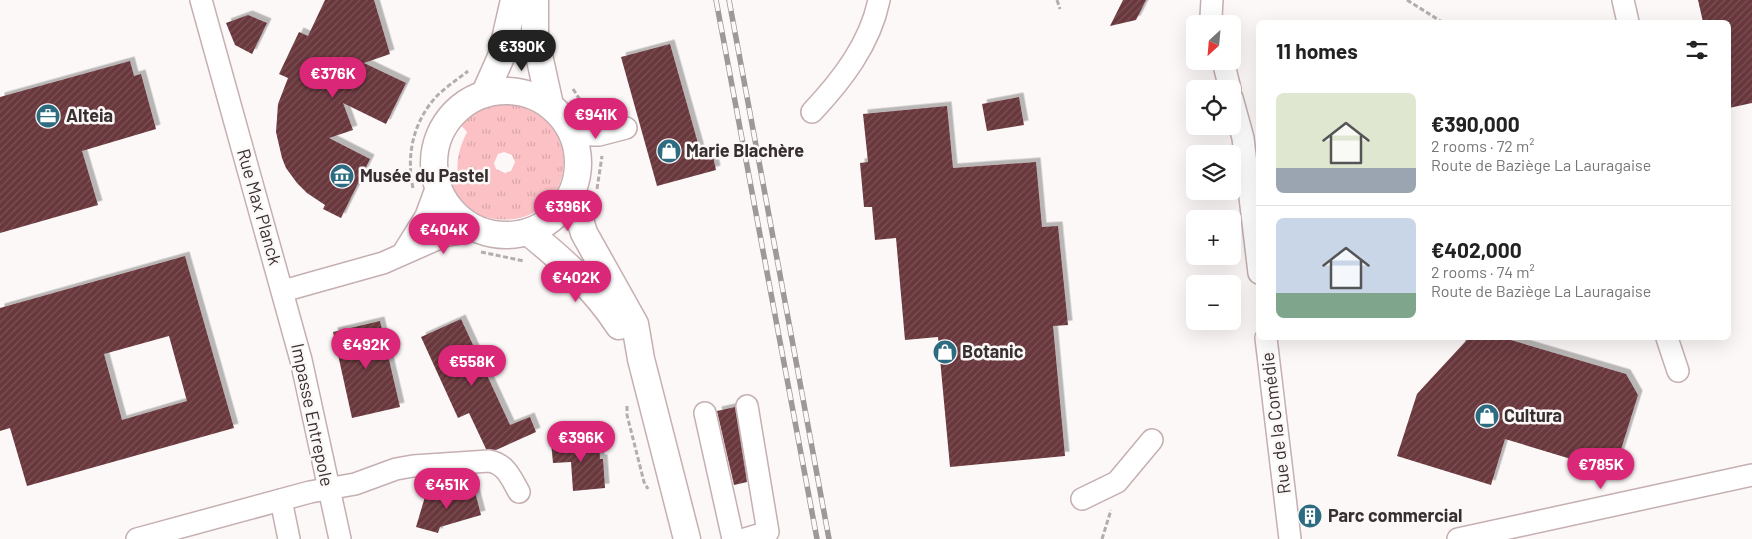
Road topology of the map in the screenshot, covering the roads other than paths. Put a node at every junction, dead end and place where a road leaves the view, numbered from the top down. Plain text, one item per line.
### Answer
1 (201, 0) edge
2 (514, 0) edge
3 (534, 0) edge
4 (879, 0) edge
5 (1212, 0) edge
6 (1623, 0) edge
7 (1211, 15) edge
8 (1628, 20) edge
9 (485, 93) junction
10 (550, 105) junction
11 (812, 112) dead end
12 (583, 128) junction
13 (626, 128) dead end
14 (1241, 131) edge
15 (425, 187) junction
16 (572, 193) junction
17 (528, 232) junction
18 (475, 240) junction
19 (1256, 248) edge
20 (403, 253) junction
21 (283, 291) junction
22 (1266, 340) edge
23 (1668, 340) edge
24 (641, 359) junction
25 (1678, 371) dead end
26 (747, 406) dead end
27 (704, 413) dead end
28 (1152, 440) dead end
29 (1752, 475) edge
30 (328, 488) junction
31 (520, 492) dead end
32 (1082, 499) dead end
33 (281, 500) junction
34 (137, 539) edge
35 (289, 539) edge
36 (340, 539) edge
37 (687, 539) edge
38 (733, 539) edge
39 (745, 539) edge
40 (1290, 539) edge
41 (1458, 539) edge

1 - 21 street, Rue Max Planck
2 - 9 main road
3 - 10 main road
4 - 11 street
5 - 7 street
6 - 8 street
9 - 10 main road
9 - 15 main road
10 - 12 main road
12 - 13 street
12 - 16 main road
14 - 19 street
15 - 18 main road
15 - 20 street
16 - 17 main road
16 - 24 main road
17 - 18 main road
17 - 24 main road
18 - 20 street
20 - 21 street
21 - 30 street, Impasse Entrepole
22 - 40 street, Rue de la Comédie
23 - 25 street
24 - 37 main road
26 - 39 street
27 - 38 street
28 - 32 street
29 - 41 street
30 - 31 street
30 - 33 street
30 - 36 street, Impasse Entrepole
33 - 34 street
33 - 35 street

